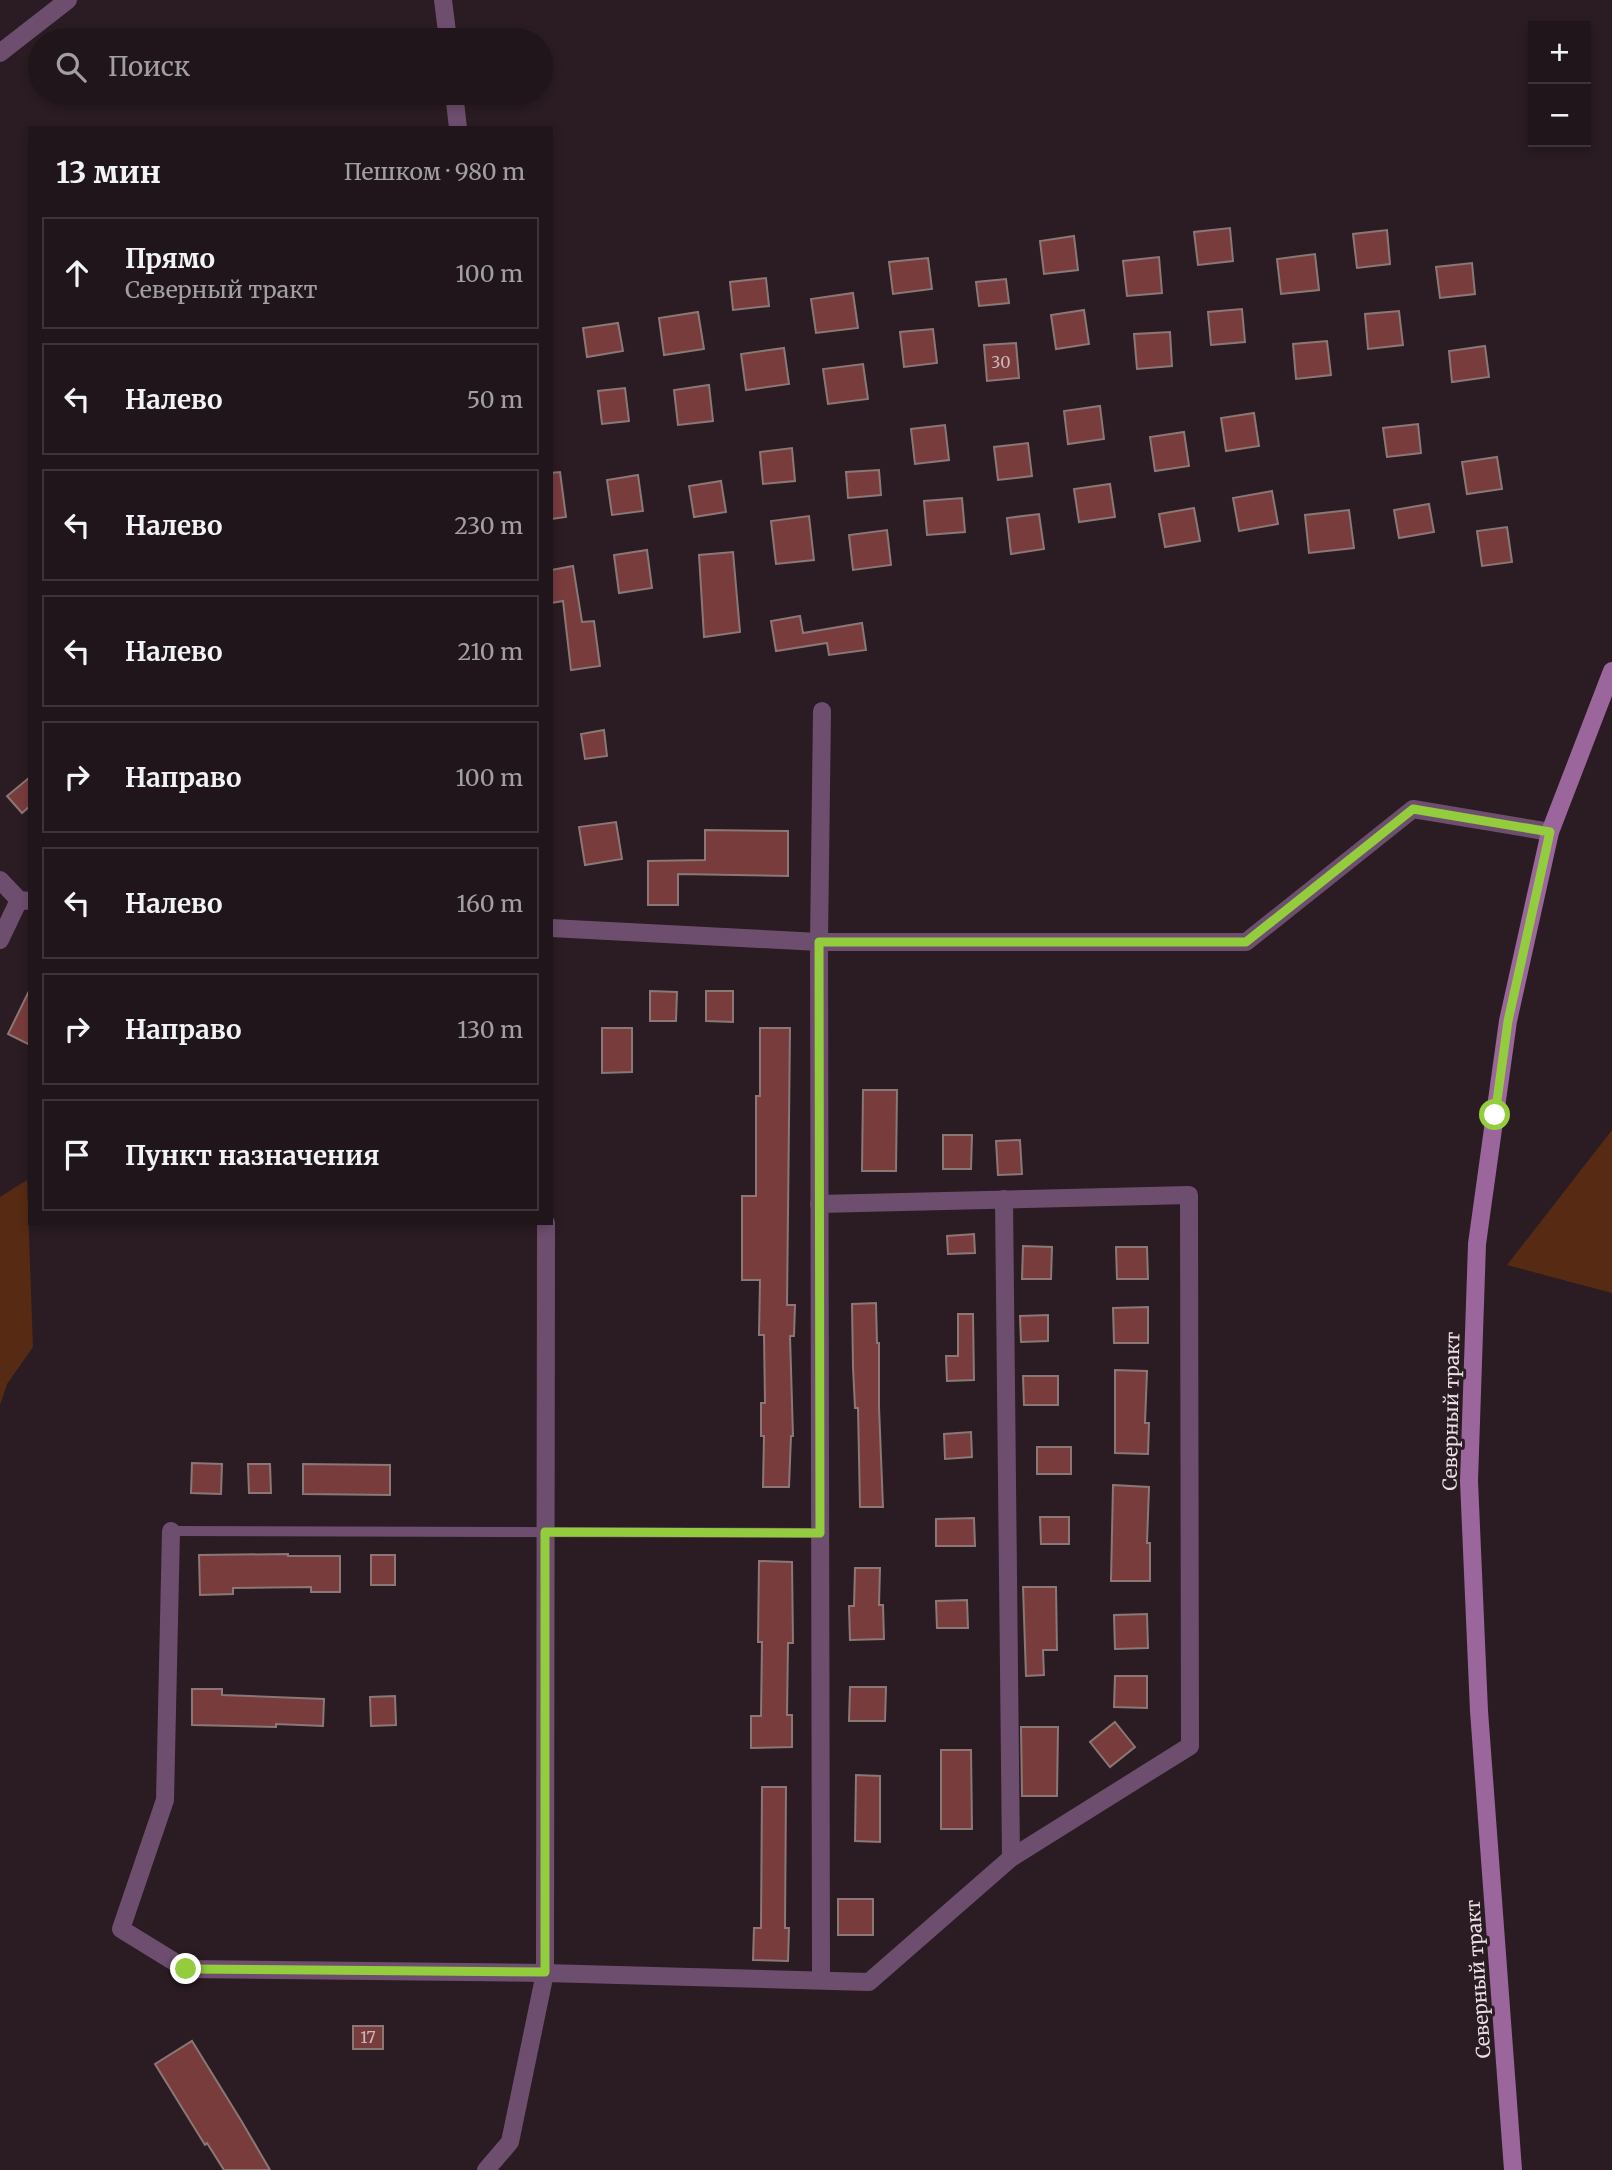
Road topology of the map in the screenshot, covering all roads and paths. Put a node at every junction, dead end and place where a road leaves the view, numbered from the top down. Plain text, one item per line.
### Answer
1 (68, 0) edge
2 (443, 0) edge
3 (32, 28) edge
4 (446, 28) edge
5 (28, 31) edge
6 (0, 53) edge
7 (455, 105) edge
8 (457, 126) edge
9 (1612, 671) edge
10 (1608, 691) edge
11 (822, 711) dead end
12 (1550, 832) junction
13 (0, 880) edge
14 (24, 900) edge
15 (553, 928) edge
16 (0, 940) edge
17 (819, 942) junction
18 (1004, 1199) junction
19 (819, 1204) junction
20 (545, 1225) edge
21 (171, 1531) joint
22 (545, 1532) junction
23 (820, 1533) junction
24 (1011, 1858) junction
25 (545, 1972) junction
26 (821, 1980) junction
27 (486, 2170) edge
28 (1513, 2170) edge

1 - 3 street
2 - 4 street
5 - 6 street
7 - 8 street
9 - 10 main road, Северный тракт
10 - 12 main road, Северный тракт
11 - 17 street
12 - 17 street
12 - 28 main road, Северный тракт
13 - 14 street
14 - 16 street
15 - 17 street
17 - 19 street
18 - 19 street
18 - 24 street
18 - 24 street
19 - 23 street
20 - 22 street
21 - 22 lane
21 - 25 street
22 - 23 lane
22 - 25 street
23 - 26 street
24 - 26 street
25 - 26 street
25 - 27 street

